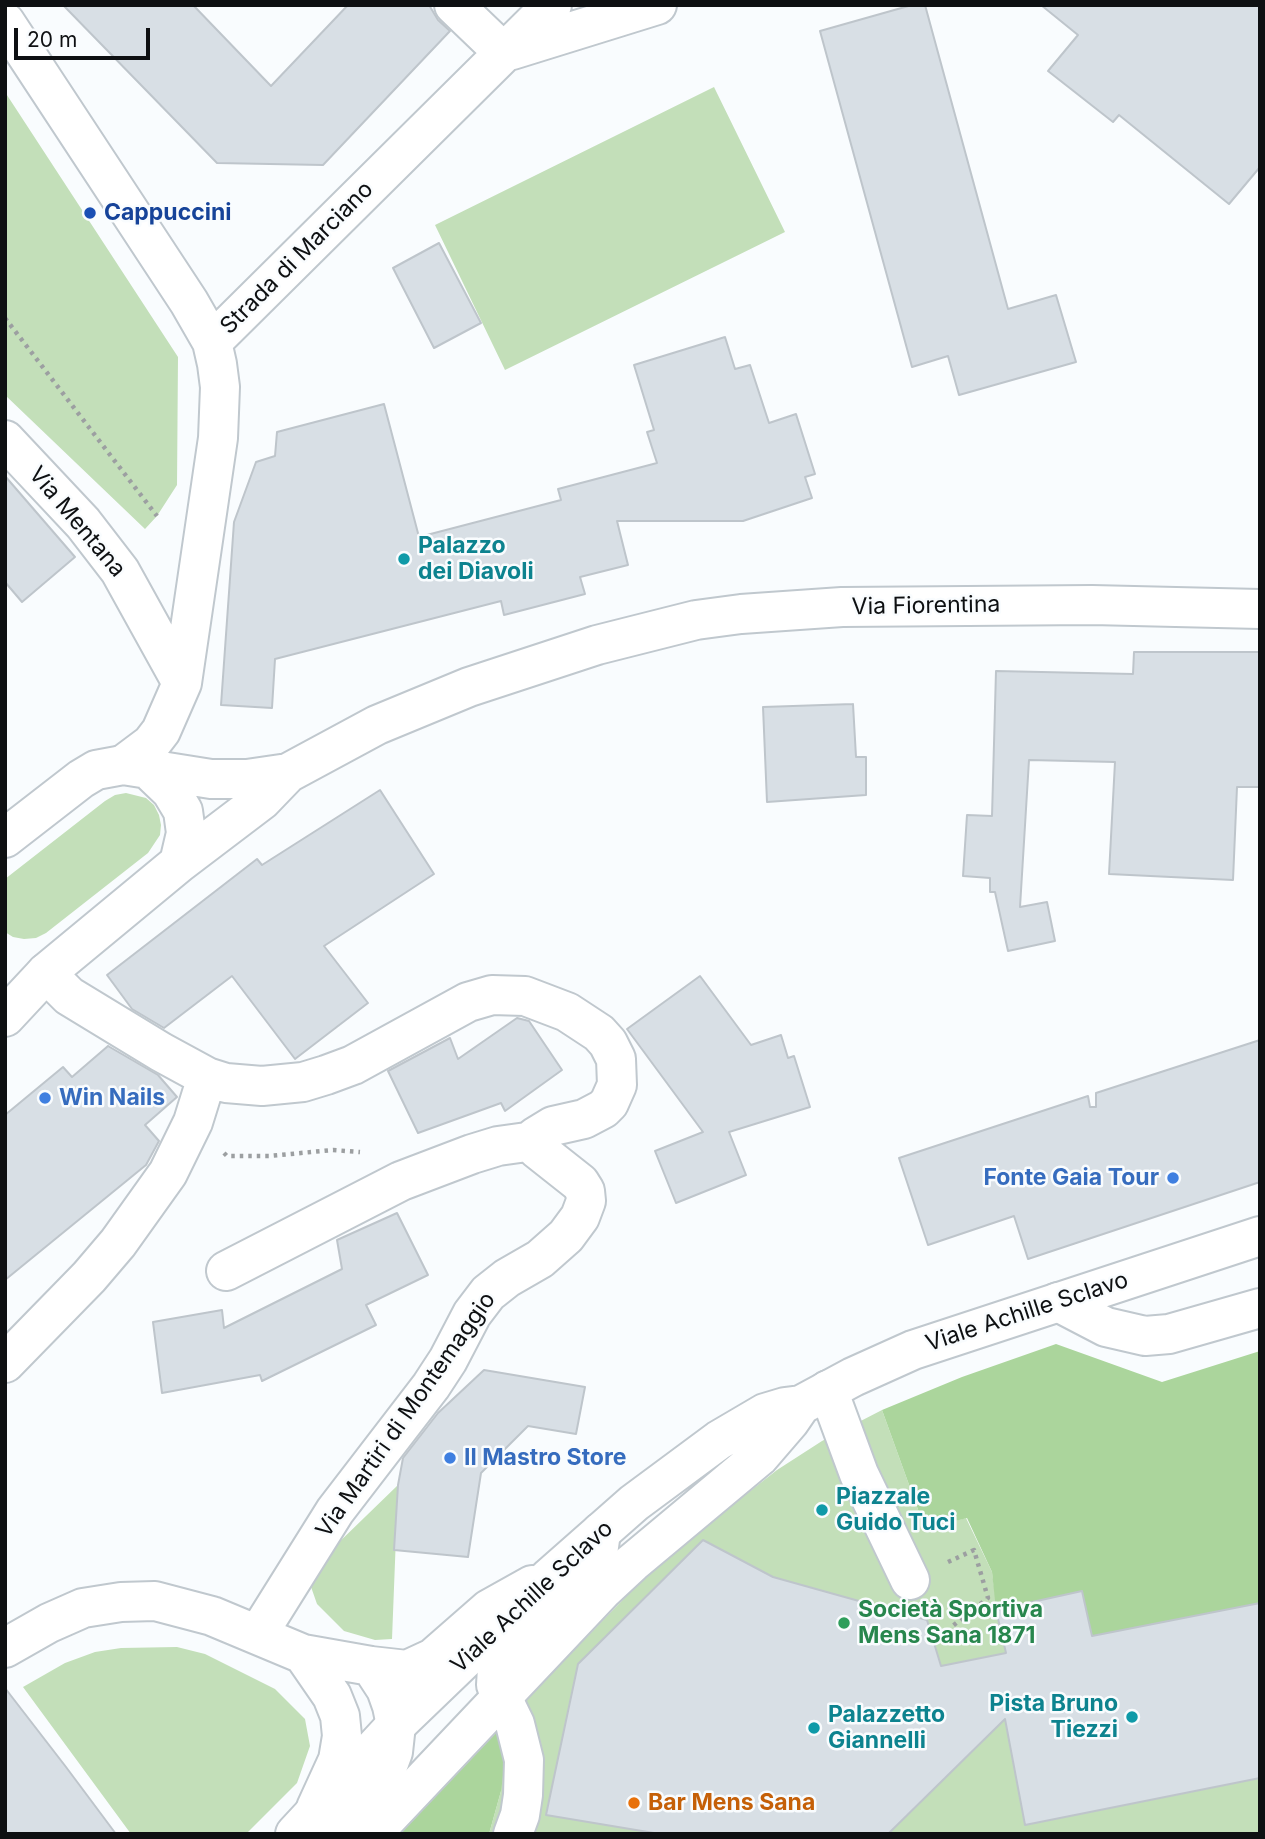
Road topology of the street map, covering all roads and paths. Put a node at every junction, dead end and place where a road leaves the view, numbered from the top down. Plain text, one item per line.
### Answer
1 (454, 5) edge
2 (552, 5) edge
3 (657, 5) edge
4 (5, 22) edge
5 (503, 52) junction
6 (5, 318) edge
7 (212, 342) junction
8 (5, 440) edge
9 (158, 516) dead end
10 (1260, 608) edge
11 (182, 683) junction
12 (136, 767) junction
13 (288, 773) junction
14 (5, 838) edge
15 (179, 863) junction
16 (46, 973) junction
17 (5, 977) edge
18 (5, 1017) edge
19 (207, 1077) junction
20 (534, 1141) junction
21 (221, 1150) dead end
22 (401, 1181) junction
23 (1260, 1236) edge
24 (226, 1271) dead end
25 (1058, 1301) junction
26 (1260, 1308) edge
27 (5, 1363) edge
28 (814, 1398) junction
29 (601, 1532) junction
30 (974, 1550) dead end
31 (550, 1577) junction
32 (910, 1580) dead end
33 (950, 1628) dead end
34 (258, 1634) junction
35 (5, 1648) edge
36 (303, 1654) junction
37 (372, 1666) junction
38 (502, 1696) junction
39 (396, 1725) junction
40 (316, 1826) edge
41 (372, 1834) edge
42 (513, 1834) edge

1 - 5 street
2 - 5 street, Strada di Marciano
3 - 5 street
4 - 7 street
5 - 7 street, Strada di Marciano
6 - 9 path
7 - 11 street, Strada di Marciano
8 - 11 street, Via Mentana
10 - 13 street, Via Fiorentina
11 - 12 street, Strada di Marciano
12 - 13 street
12 - 14 street
12 - 15 street
13 - 15 street
15 - 16 street
16 - 17 street
16 - 18 street
16 - 19 street
19 - 20 street
19 - 27 street
20 - 22 street
20 - 34 street, Via Martiri di Montemaggio
21 - 22 path
22 - 24 street
23 - 25 street, Viale Achille Sclavo
25 - 26 street
25 - 28 street, Viale Achille Sclavo
28 - 29 street, Viale Achille Sclavo
28 - 32 street
28 - 38 street, Viale Achille Sclavo
29 - 31 street, Viale Achille Sclavo
29 - 38 street
30 - 33 path
31 - 37 street
31 - 39 street, Viale Achille Sclavo
34 - 35 street
34 - 36 street
36 - 37 street
36 - 40 street
37 - 39 street
38 - 41 street, Viale Achille Sclavo
38 - 42 street
39 - 40 street, Viale Achille Sclavo

